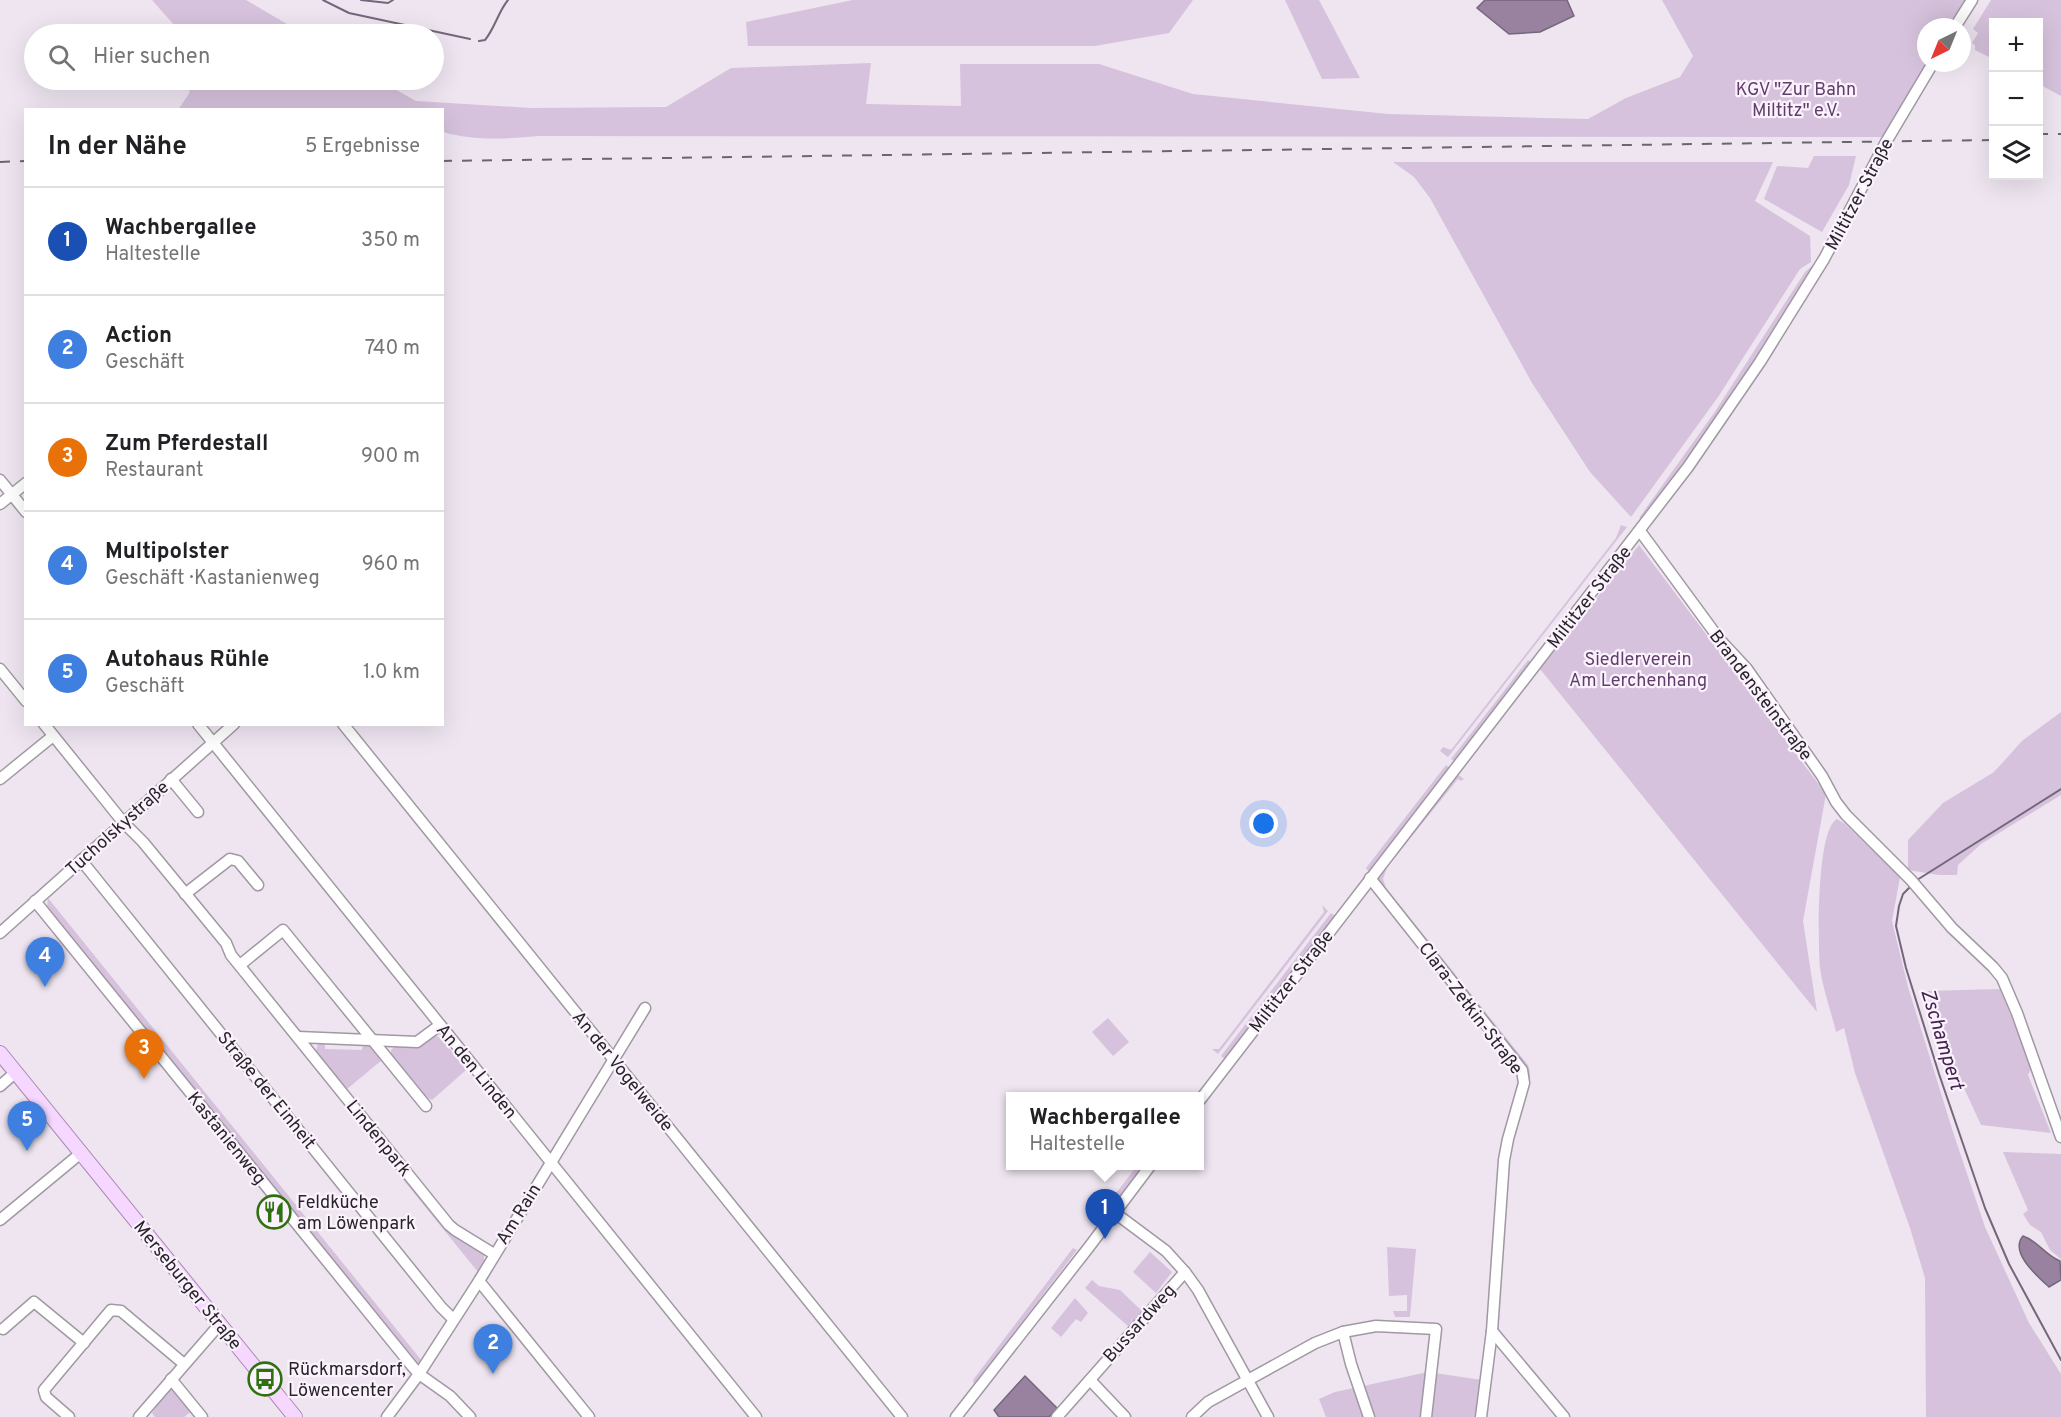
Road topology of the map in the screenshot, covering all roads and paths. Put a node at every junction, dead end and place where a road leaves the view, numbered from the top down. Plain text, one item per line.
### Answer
1 (1972, 0) edge
2 (1961, 18) edge
3 (1929, 72) edge
4 (0, 480) edge
5 (24, 485) edge
6 (12, 495) junction
7 (0, 504) edge
8 (24, 510) edge
9 (1640, 531) junction
10 (0, 669) edge
11 (24, 699) edge
12 (46, 726) edge
13 (200, 726) edge
14 (232, 726) edge
15 (345, 726) edge
16 (53, 736) junction
17 (213, 743) junction
18 (0, 779) edge
19 (171, 779) junction
20 (198, 812) dead end
21 (123, 822) junction
22 (81, 860) junction
23 (1370, 878) junction
24 (258, 885) dead end
25 (185, 894) junction
26 (35, 901) junction
27 (0, 933) edge
28 (240, 965) junction
29 (645, 1008) dead end
30 (440, 1025) junction
31 (298, 1037) junction
32 (372, 1040) junction
33 (0, 1053) edge
34 (614, 1060) junction
35 (16, 1072) junction
36 (0, 1086) edge
37 (1204, 1095) edge
38 (426, 1107) dead end
39 (2061, 1137) edge
40 (81, 1153) junction
41 (550, 1162) junction
42 (1147, 1170) edge
43 (1115, 1213) junction
44 (0, 1220) edge
45 (494, 1254) junction
46 (1185, 1272) junction
47 (479, 1281) junction
48 (453, 1319) junction
49 (219, 1324) junction
50 (3, 1329) dead end
51 (1492, 1331) junction
52 (1343, 1332) junction
53 (84, 1343) junction
54 (184, 1364) junction
55 (419, 1374) junction
56 (171, 1379) junction
57 (1090, 1380) junction
58 (1247, 1380) junction
59 (69, 1417) edge
60 (139, 1417) edge
61 (202, 1417) edge
62 (295, 1417) edge
63 (387, 1417) edge
64 (470, 1417) edge
65 (589, 1417) edge
66 (756, 1417) edge
67 (902, 1417) edge
68 (956, 1417) edge
69 (1057, 1417) edge
70 (1124, 1417) edge
71 (1192, 1417) edge
72 (1268, 1417) edge
73 (1369, 1417) edge
74 (1426, 1417) edge
75 (1481, 1417) edge
76 (1564, 1417) edge

1 - 2 street
3 - 9 street, Miltitzer Straße
4 - 6 street
5 - 6 street
6 - 7 street
6 - 8 street
9 - 23 street, Miltitzer Straße
9 - 39 street, Brandensteinstraße
10 - 11 street
12 - 16 street, Lindenpark
13 - 17 street, An den Linden
14 - 17 street, Tucholskystraße
15 - 34 street, An der Vogelweide
16 - 18 street
16 - 21 street, Lindenpark
17 - 19 street, Tucholskystraße
17 - 30 street, An den Linden
19 - 20 street
19 - 21 street, Tucholskystraße
21 - 22 street, Tucholskystraße
21 - 25 street, Lindenpark
22 - 26 street, Tucholskystraße
22 - 48 street, Straße der Einheit
23 - 37 street, Miltitzer Straße
23 - 51 street, Clara-Zetkin-Straße
24 - 25 street
25 - 28 street, Lindenpark
26 - 27 street, Tucholskystraße
26 - 55 street, Kastanienweg
28 - 31 street, Lindenpark
28 - 32 street
29 - 34 street, Am Rain
30 - 32 street
30 - 41 street, An den Linden
31 - 32 street
31 - 45 street, Lindenpark
32 - 38 street
33 - 35 main road, Merseburger Straße
34 - 41 street, Am Rain
34 - 67 street, An der Vogelweide
35 - 36 street
35 - 40 main road, Merseburger Straße
40 - 44 street
40 - 49 main road, Merseburger Straße
41 - 45 street, Am Rain
41 - 66 street, An den Linden
42 - 43 street
43 - 46 street, Bussardweg
43 - 68 street
45 - 47 street, Am Rain
46 - 57 street, Bussardweg
46 - 58 street
47 - 48 street, Am Rain
47 - 65 street
48 - 55 street, Am Rain
49 - 54 street
49 - 62 main road, Merseburger Straße
50 - 53 street
51 - 75 street
51 - 76 street
52 - 58 street
52 - 73 street
52 - 74 street
53 - 54 street
53 - 59 street
54 - 56 street
55 - 63 street, Am Rain
55 - 64 street, Kastanienweg
56 - 60 street
56 - 61 street
57 - 69 street, Bussardweg
57 - 70 street
58 - 71 street
58 - 72 street

